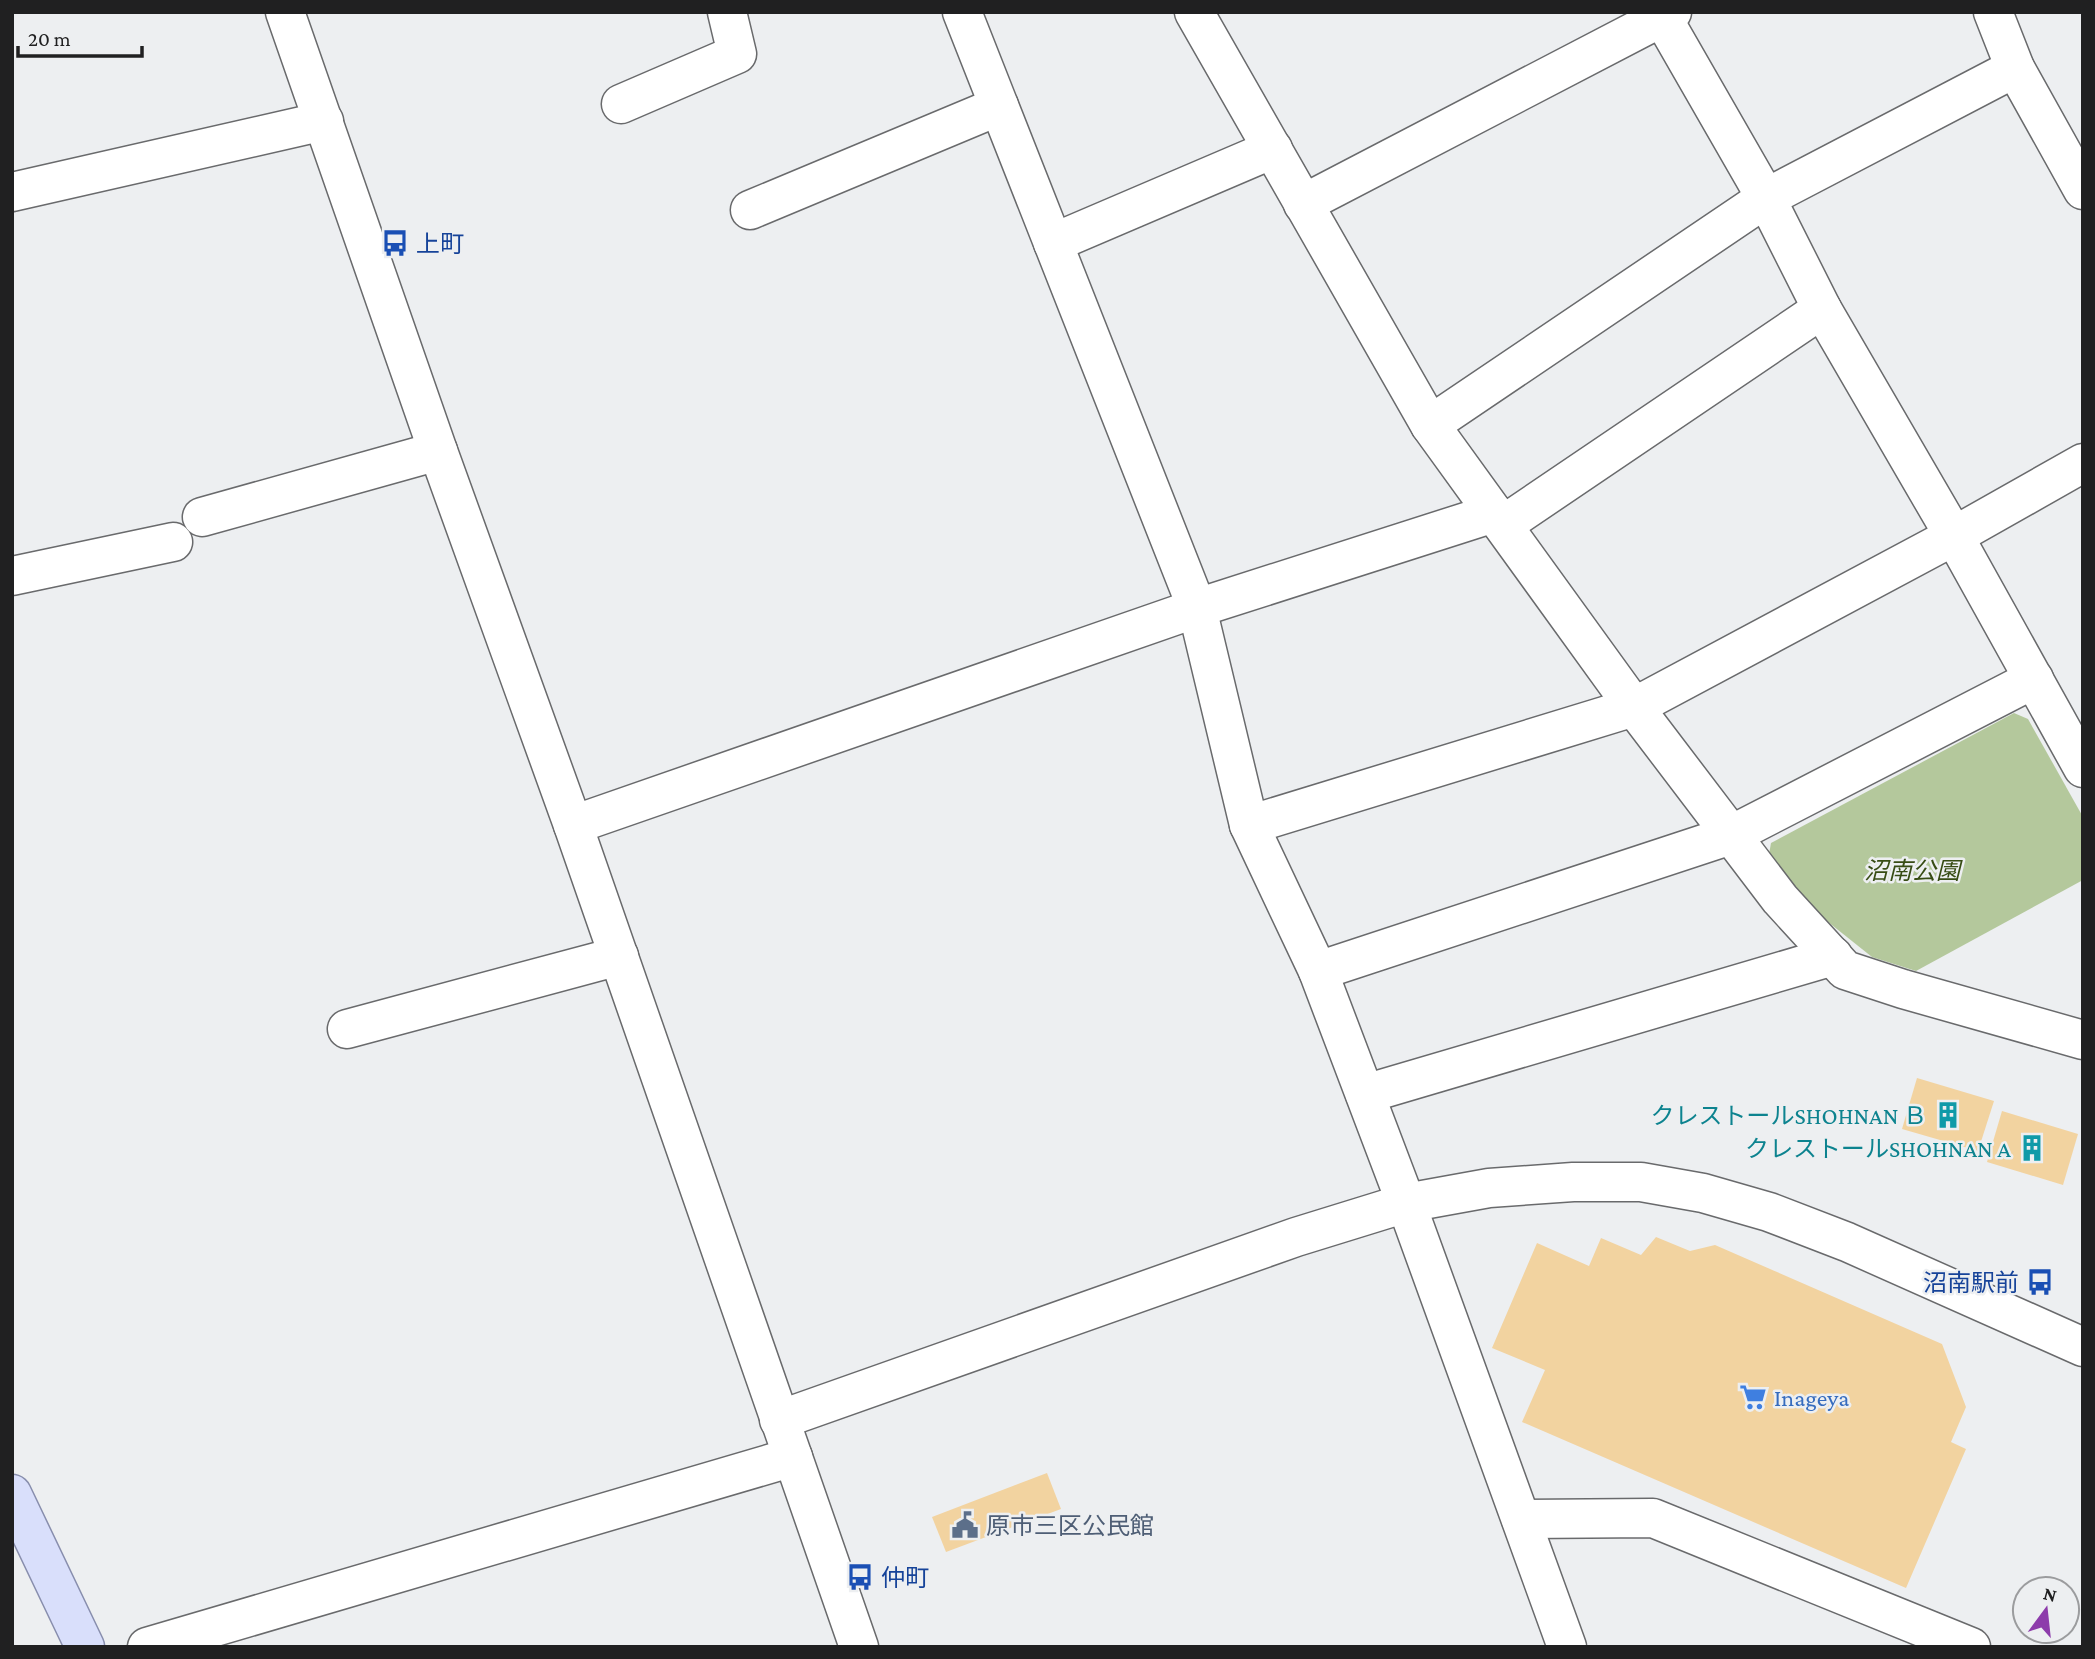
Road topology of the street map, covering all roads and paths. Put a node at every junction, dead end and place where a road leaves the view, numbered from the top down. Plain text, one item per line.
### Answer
1 (285, 12) edge
2 (727, 12) edge
3 (962, 12) edge
4 (1194, 12) edge
5 (1993, 12) edge
6 (1667, 15) edge
7 (2015, 68) junction
8 (621, 104) dead end
9 (999, 106) junction
10 (324, 121) junction
11 (1273, 149) junction
12 (2083, 190) edge
13 (12, 192) edge
14 (1766, 198) junction
15 (1303, 204) junction
16 (750, 210) dead end
17 (1053, 243) junction
18 (1822, 309) junction
19 (1430, 425) junction
20 (438, 451) junction
21 (2083, 463) edge
22 (202, 517) dead end
23 (1498, 519) junction
24 (1954, 536) junction
25 (173, 542) dead end
26 (12, 576) edge
27 (1197, 608) junction
28 (2034, 679) junction
29 (1634, 707) junction
30 (2083, 768) edge
31 (573, 825) junction
32 (1249, 825) junction
33 (1731, 835) junction
34 (619, 956) junction
35 (1833, 956) junction
36 (1318, 971) junction
37 (347, 1029) dead end
38 (2083, 1040) edge
39 (1365, 1094) junction
40 (1406, 1203) junction
41 (2083, 1347) edge
42 (779, 1420) junction
43 (793, 1457) junction
44 (12, 1494) edge
45 (1521, 1519) junction
46 (85, 1647) edge
47 (147, 1647) edge
48 (859, 1647) edge
49 (1566, 1647) edge
50 (1971, 1647) edge

1 - 10 street
2 - 8 street
3 - 9 street
4 - 11 street
5 - 7 street
6 - 14 street
6 - 15 street
7 - 12 street
7 - 14 street
9 - 16 street
9 - 17 street
10 - 13 street
10 - 20 street
11 - 15 street
11 - 17 street
14 - 18 street
14 - 19 street
15 - 19 street
17 - 27 street
18 - 23 street
18 - 24 street
19 - 23 street
20 - 22 street
20 - 31 street
21 - 24 street
23 - 27 street
23 - 29 street
24 - 28 street
24 - 29 street
25 - 26 street
27 - 31 street
27 - 32 street
28 - 30 street
28 - 33 street
29 - 32 street
29 - 33 street
31 - 34 street
32 - 36 street
33 - 35 street
33 - 36 street
34 - 37 street
34 - 42 street
35 - 38 street
35 - 39 street
36 - 39 street
39 - 40 street
40 - 41 street
40 - 42 street
40 - 45 street
42 - 43 street
43 - 47 street
43 - 48 street
44 - 46 main road
45 - 49 street
45 - 50 street

